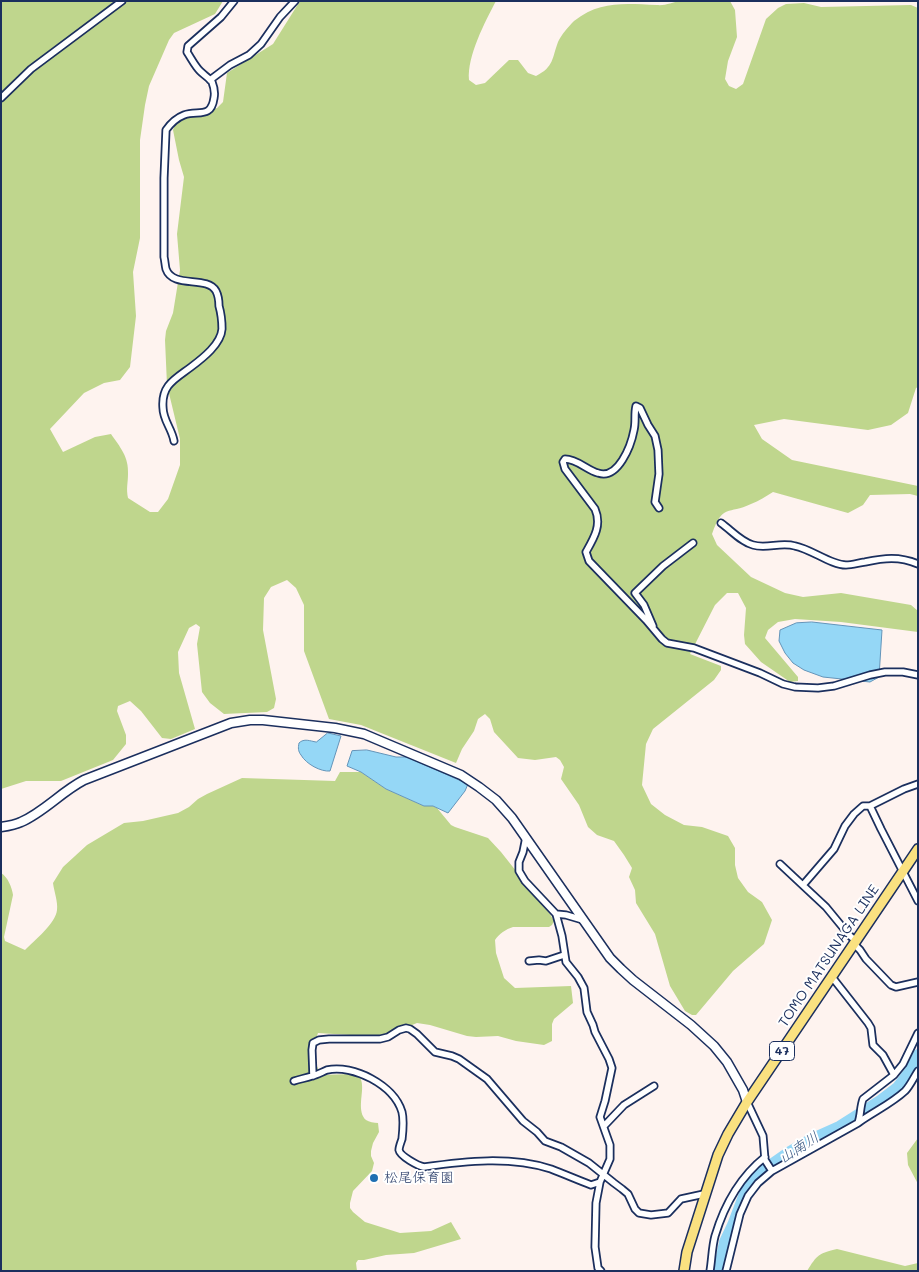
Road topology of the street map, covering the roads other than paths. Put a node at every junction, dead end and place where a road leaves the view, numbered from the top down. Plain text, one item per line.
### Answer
1 (122, 1) edge
2 (234, 1) edge
3 (295, 1) edge
4 (210, 80) junction
5 (1, 98) edge
6 (174, 440) dead end
7 (659, 508) dead end
8 (721, 523) dead end
9 (693, 543) dead end
10 (918, 564) edge
11 (656, 632) junction
12 (918, 675) edge
13 (918, 784) edge
14 (870, 806) junction
15 (1, 827) edge
16 (526, 837) junction
17 (918, 849) edge
18 (780, 864) dead end
19 (903, 871) junction
20 (803, 885) junction
21 (918, 902) edge
22 (556, 914) junction
23 (583, 920) junction
24 (855, 942) junction
25 (564, 956) junction
26 (529, 961) dead end
27 (832, 977) junction
28 (918, 982) edge
29 (918, 1033) edge
30 (918, 1070) edge
31 (894, 1075) junction
32 (313, 1076) junction
33 (294, 1081) dead end
34 (654, 1086) dead end
35 (747, 1102) junction
36 (859, 1121) junction
37 (604, 1126) junction
38 (765, 1158) junction
39 (772, 1170) junction
40 (604, 1176) junction
41 (600, 1182) junction
42 (704, 1194) junction
43 (601, 1271) edge
44 (684, 1271) edge
45 (710, 1271) edge
46 (726, 1271) edge

1 - 5 street
2 - 4 street
3 - 4 street
4 - 6 street
7 - 11 street
8 - 10 street
9 - 11 street
11 - 12 street
13 - 14 street
14 - 19 street
14 - 20 street
15 - 16 street
16 - 22 street
16 - 23 street
17 - 19 main road, TOMO MATSUNAGA LINE / 47
18 - 20 street
19 - 21 street
19 - 24 main road, TOMO MATSUNAGA LINE / 47
20 - 24 street
22 - 23 street
22 - 25 street
23 - 35 street
24 - 27 main road, TOMO MATSUNAGA LINE / 47
24 - 28 street
25 - 26 street
25 - 37 street
27 - 31 street
27 - 35 main road, TOMO MATSUNAGA LINE / 47
29 - 31 street
30 - 36 street
31 - 36 street
32 - 33 street
32 - 40 street
32 - 41 street
34 - 37 street
35 - 38 street
35 - 42 main road, TOMO MATSUNAGA LINE / 47
36 - 39 street
37 - 40 street
38 - 39 street
38 - 45 street
39 - 46 street
40 - 41 street
40 - 42 street
41 - 43 street
42 - 44 main road, TOMO MATSUNAGA LINE / 47

